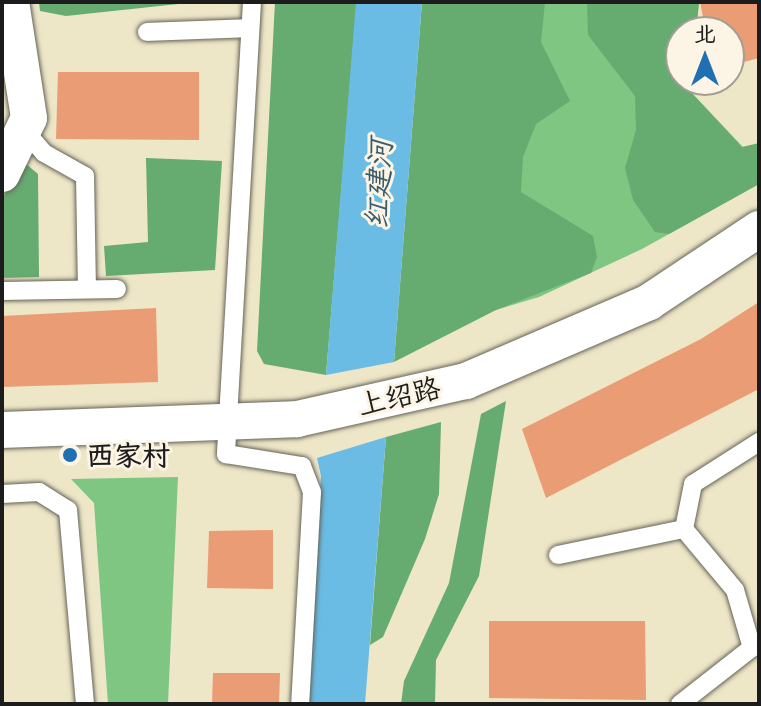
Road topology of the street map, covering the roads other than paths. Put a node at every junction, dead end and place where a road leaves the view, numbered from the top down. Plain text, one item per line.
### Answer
1 (11, 2) edge
2 (252, 2) edge
3 (250, 28) junction
4 (147, 32) dead end
5 (24, 130) junction
6 (2, 174) edge
7 (759, 229) edge
8 (87, 289) junction
9 (117, 289) dead end
10 (2, 291) edge
11 (225, 422) junction
12 (2, 430) edge
13 (759, 442) edge
14 (2, 494) edge
15 (684, 529) junction
16 (558, 555) dead end
17 (756, 645) edge
18 (85, 704) edge
19 (300, 704) edge
20 (680, 704) edge

1 - 5 street
2 - 3 lane
3 - 4 lane
3 - 11 lane
5 - 6 street
5 - 8 lane
7 - 11 street, 上绍路
8 - 9 lane
8 - 10 lane
11 - 12 street, 上绍路
11 - 19 lane
13 - 15 lane
14 - 18 lane
15 - 16 lane
15 - 17 lane
17 - 20 lane

